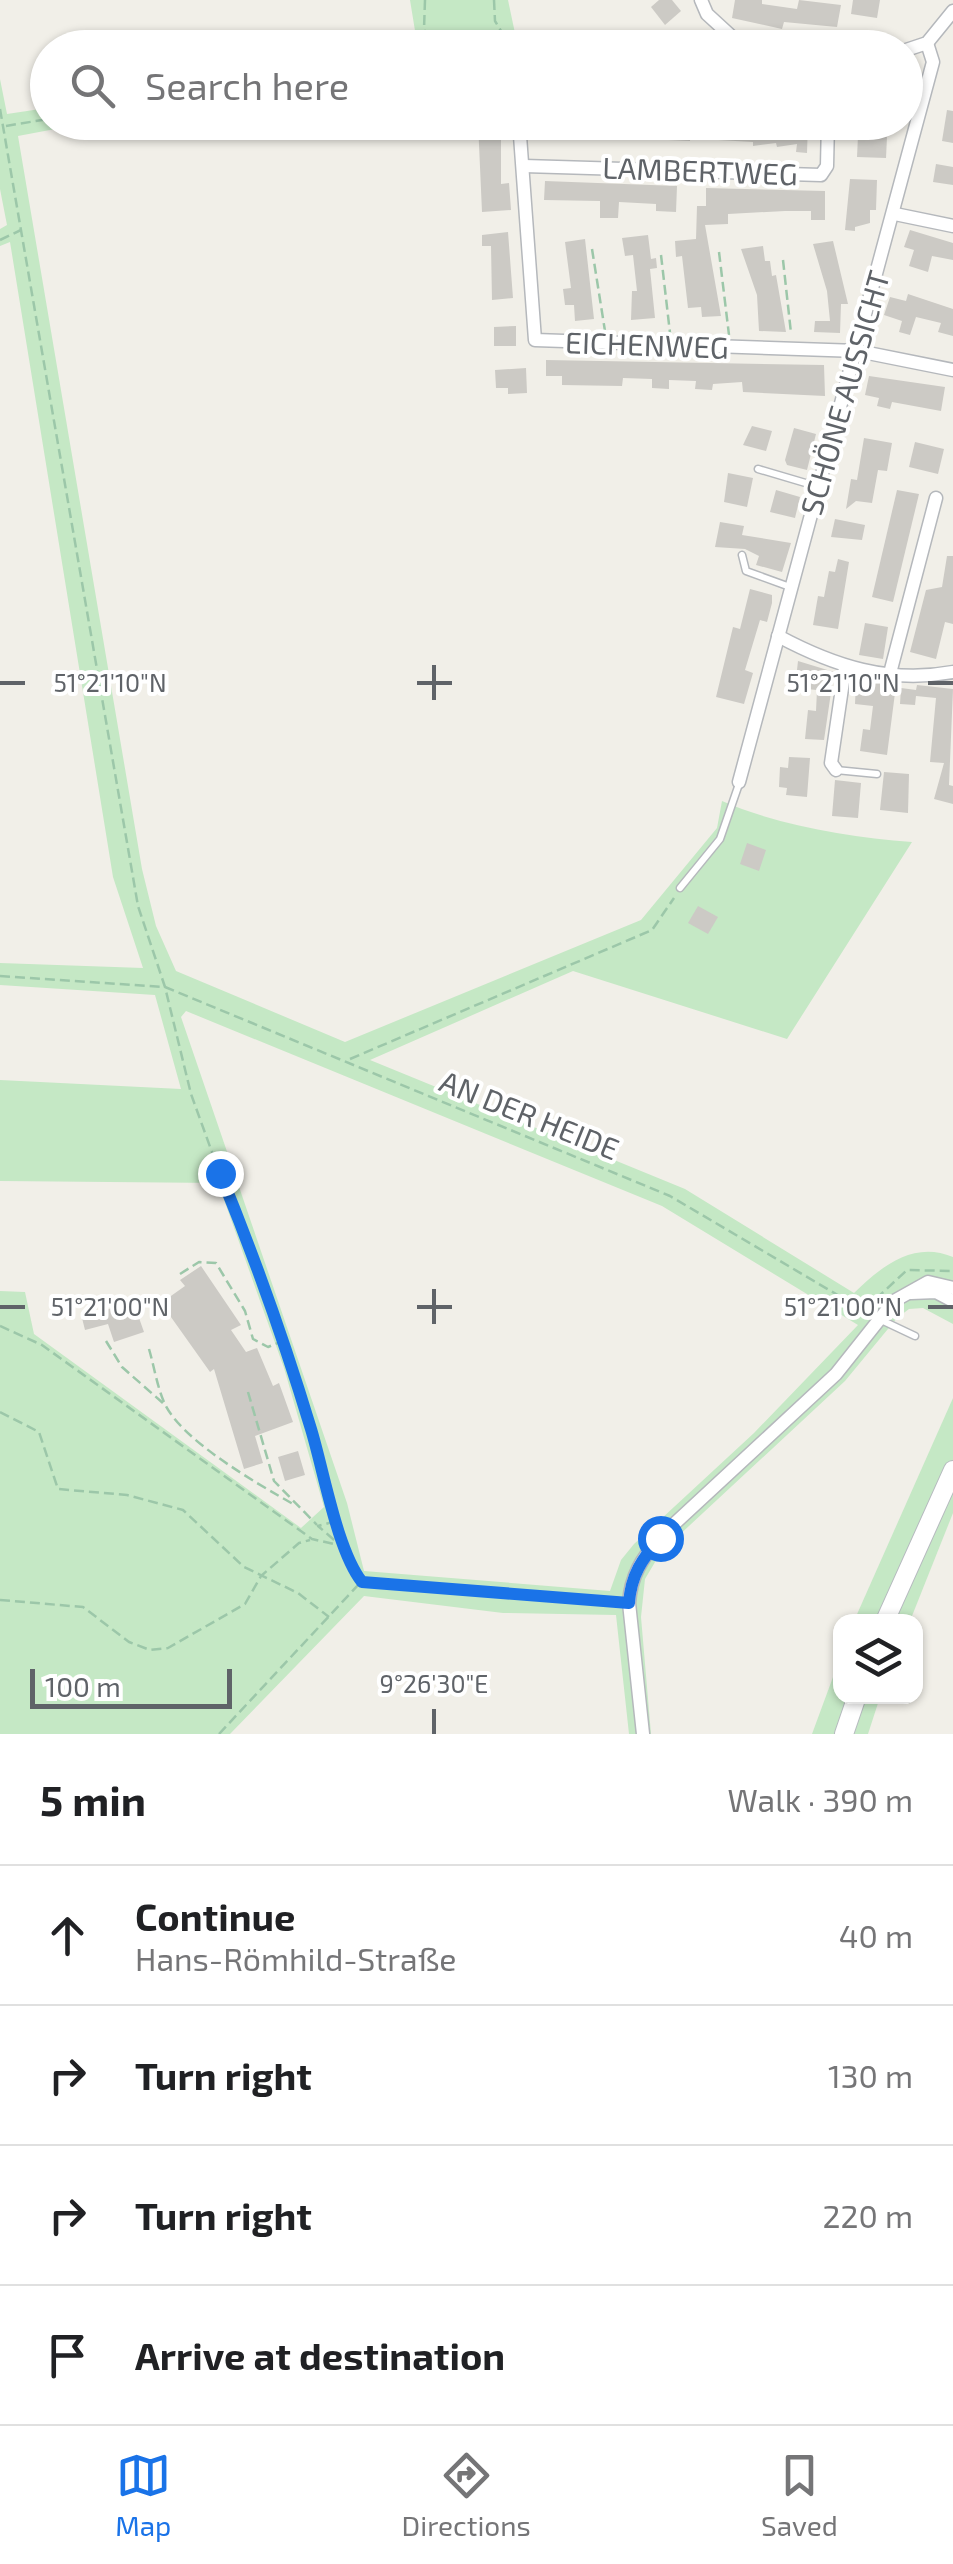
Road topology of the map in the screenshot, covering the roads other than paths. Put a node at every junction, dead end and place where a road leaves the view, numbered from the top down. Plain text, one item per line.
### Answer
1 (701, 0) edge
2 (953, 12) edge
3 (724, 30) edge
4 (927, 43) junction
5 (923, 44) edge
6 (923, 103) edge
7 (521, 140) edge
8 (828, 140) edge
9 (914, 140) edge
10 (524, 166) junction
11 (896, 214) junction
12 (953, 226) edge
13 (858, 351) junction
14 (953, 370) edge
15 (758, 469) dead end
16 (819, 486) junction
17 (936, 498) dead end
18 (742, 554) dead end
19 (792, 588) junction
20 (778, 636) junction
21 (845, 668) junction
22 (953, 672) edge
23 (889, 676) junction
24 (836, 770) joint
25 (877, 774) dead end
26 (739, 782) joint
27 (680, 888) road end
28 (953, 1288) edge
29 (904, 1293) junction
30 (953, 1301) edge
31 (878, 1318) junction
32 (915, 1336) dead end
33 (953, 1470) edge
34 (889, 1614) edge
35 (855, 1704) edge
36 (643, 1734) edge
37 (844, 1734) edge

1 - 3 street
2 - 4 street
4 - 5 street
4 - 6 street, SCHÖNE AUSSICHT
7 - 10 street, EICHENWEG
8 - 10 street, LAMBERTWEG
9 - 11 street, SCHÖNE AUSSICHT
10 - 13 street, EICHENWEG
11 - 12 street
11 - 13 street, SCHÖNE AUSSICHT
13 - 14 street, EICHENWEG
13 - 16 street, SCHÖNE AUSSICHT
15 - 16 lane
16 - 19 street, SCHÖNE AUSSICHT
17 - 23 street
18 - 19 lane
19 - 20 street, SCHÖNE AUSSICHT
20 - 21 street
20 - 26 street, SCHÖNE AUSSICHT
21 - 23 street
21 - 24 street
22 - 23 street
24 - 25 lane
26 - 27 lane
28 - 29 street
29 - 30 street
29 - 31 street
31 - 32 lane
31 - 36 street
33 - 34 main road
35 - 37 main road

